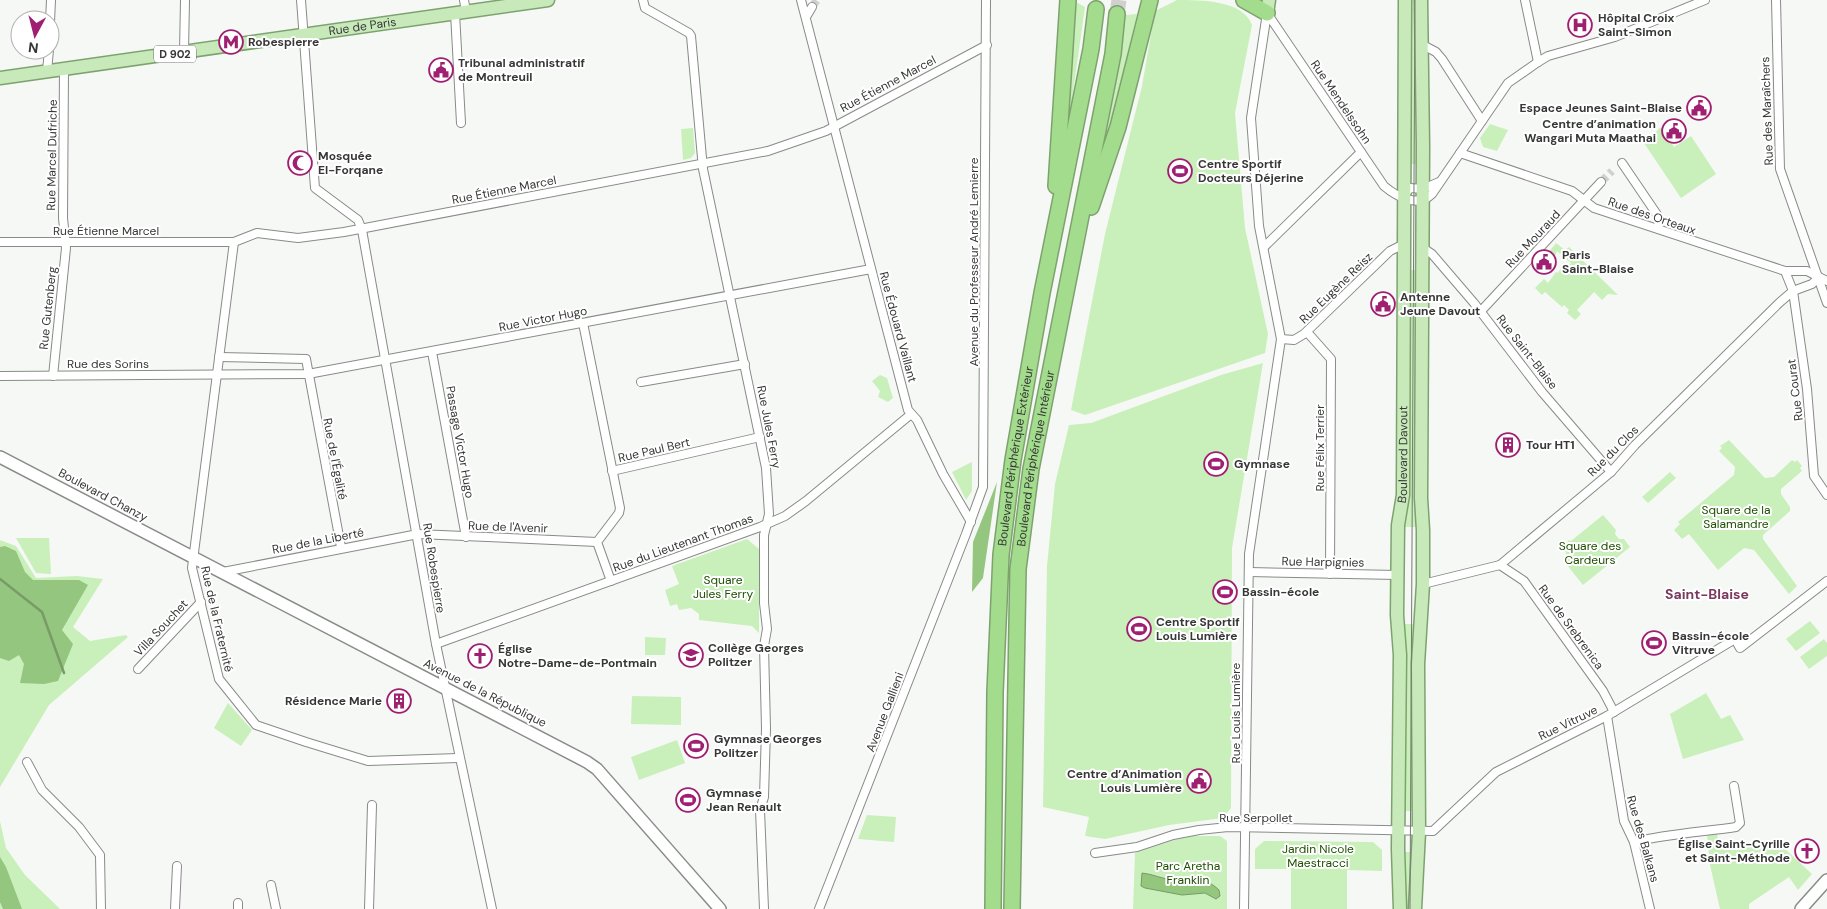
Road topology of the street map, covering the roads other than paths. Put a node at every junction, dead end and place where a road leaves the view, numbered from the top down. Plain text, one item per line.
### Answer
1 (185, 0) edge
2 (301, 0) edge
3 (548, 0) edge
4 (643, 0) edge
5 (801, 0) edge
6 (986, 0) edge
7 (1068, 0) edge
8 (1150, 0) edge
9 (1244, 0) edge
10 (1405, 0) edge
11 (1421, 0) edge
12 (1525, 0) edge
13 (1705, 0) edge
14 (1776, 0) edge
15 (1268, 6) edge
16 (812, 7) tunnel mouth
17 (461, 8) edge
18 (1096, 9) dead end
19 (1117, 14) tunnel mouth
20 (806, 17) junction
21 (303, 35) junction
22 (1421, 44) junction
23 (987, 45) junction
24 (184, 52) junction
25 (48, 60) edge
26 (1538, 62) junction
27 (64, 69) junction
28 (47, 71) junction
29 (0, 78) edge
30 (1482, 121) junction
31 (461, 123) dead end
32 (834, 126) junction
33 (1361, 152) junction
34 (1460, 153) junction
35 (702, 163) junction
36 (1622, 163) dead end
37 (1441, 181) junction
38 (1601, 182) tunnel mouth
39 (1423, 194) junction
40 (1402, 197) junction
41 (1585, 200) junction
42 (1659, 229) junction
43 (362, 230) junction
44 (0, 242) edge
45 (65, 242) junction
46 (234, 242) junction
47 (1402, 244) junction
48 (1264, 247) junction
49 (1423, 248) junction
50 (1072, 263) junction
51 (871, 270) junction
52 (1785, 272) junction
53 (1818, 278) junction
54 (1827, 281) edge
55 (1793, 291) junction
56 (1042, 293) junction
57 (730, 296) junction
58 (1827, 303) edge
59 (1481, 311) junction
60 (583, 323) junction
61 (1307, 332) junction
62 (1282, 339) junction
63 (432, 352) junction
64 (219, 357) junction
65 (386, 360) junction
66 (745, 364) junction
67 (308, 374) junction
68 (217, 375) junction
69 (0, 376) edge
70 (53, 376) junction
71 (641, 382) dead end
72 (910, 415) junction
73 (760, 437) junction
74 (0, 457) edge
75 (612, 471) junction
76 (1610, 472) junction
77 (1827, 495) edge
78 (971, 522) junction
79 (767, 524) junction
80 (418, 534) junction
81 (466, 537) junction
82 (597, 542) junction
83 (341, 548) junction
84 (194, 558) junction
85 (1500, 565) junction
86 (222, 572) junction
87 (1249, 572) junction
88 (1330, 574) junction
89 (1398, 575) junction
90 (611, 581) junction
91 (1827, 581) edge
92 (1423, 584) junction
93 (201, 602) junction
94 (436, 644) junction
95 (138, 669) dead end
96 (444, 687) junction
97 (1610, 714) junction
98 (458, 758) junction
99 (27, 762) dead end
100 (1734, 786) dead end
101 (372, 805) dead end
102 (1245, 829) junction
103 (1398, 831) junction
104 (1419, 832) junction
105 (1634, 842) junction
106 (1095, 853) dead end
107 (993, 860) junction
108 (178, 866) dead end
109 (1827, 880) edge
110 (271, 885) dead end
111 (101, 909) edge
112 (175, 909) edge
113 (276, 909) edge
114 (369, 909) edge
115 (492, 909) edge
116 (720, 909) edge
117 (764, 909) edge
118 (819, 909) edge
119 (982, 909) edge
120 (993, 909) edge
121 (1012, 909) edge
122 (1244, 909) edge
123 (1400, 909) edge
124 (1415, 909) edge
125 (1650, 909) edge
126 (1801, 909) edge

1 - 24 street
2 - 21 street
3 - 17 main road, Rue de Paris / D 902
4 - 35 street
5 - 20 street, Rue Édouard Vaillant
6 - 23 street, Avenue du Professeur André Lemierre
7 - 56 highway
8 - 50 highway
9 - 15 highway
10 - 40 main road, Boulevard Davout
11 - 22 main road, Boulevard Davout
12 - 26 street
13 - 26 street
14 - 53 street, Rue des Maraîchers
15 - 33 street, Rue Mendelssohn
15 - 48 street, Rue Louis Lumière
16 - 20 street
17 - 21 main road, Rue de Paris / D 902
17 - 31 street
18 - 56 highway, Boulevard Périphérique Extérieur
19 - 50 highway, Boulevard Périphérique Intérieur
20 - 32 street, Rue Édouard Vaillant
21 - 24 main road, Rue de Paris / D 902
21 - 43 street
22 - 30 street
22 - 39 main road, Boulevard Davout
23 - 32 street, Rue Étienne Marcel
23 - 78 street, Avenue du Professeur André Lemierre
24 - 27 main road, Rue de Paris / D 902
25 - 28 street
26 - 30 street
27 - 28 main road, Rue de Paris / D 902
27 - 45 street, Rue Marcel Dufriche
28 - 29 main road, Rue de Paris / D 902
30 - 34 street
32 - 35 street, Rue Étienne Marcel
32 - 51 street, Rue Édouard Vaillant
33 - 40 street, Rue Mendelssohn
33 - 48 street
34 - 37 street
34 - 41 street, Rue des Orteaux
35 - 43 street, Rue Étienne Marcel
35 - 57 street, Rue Jules Ferry
36 - 42 street
37 - 39 street
37 - 39 street
38 - 41 street, Rue Mouraud
39 - 40 street, Rue Mendelssohn
39 - 40 street
39 - 49 main road, Boulevard Davout
40 - 47 main road, Boulevard Davout
41 - 42 street, Rue des Orteaux
41 - 59 street, Rue Mouraud
42 - 52 street, Rue des Orteaux
43 - 46 street, Rue Étienne Marcel
43 - 65 street, Rue Robespierre
44 - 45 street, Rue Étienne Marcel
45 - 46 street, Rue Étienne Marcel
45 - 70 street, Rue Gutenberg
46 - 64 street, Rue de la Fraternité
47 - 61 street, Rue Eugène Reisz
47 - 89 main road, Boulevard Davout
48 - 62 street, Rue Louis Lumière
49 - 59 street, Rue Saint-Blaise
49 - 92 main road, Boulevard Davout
50 - 121 highway, Boulevard Périphérique Intérieur
51 - 57 street, Rue Victor Hugo
51 - 72 street, Rue Édouard Vaillant
52 - 53 street, Rue des Orteaux
52 - 55 street
53 - 54 street, Rue des Orteaux
53 - 55 street
53 - 58 street, Rue des Maraîchers
55 - 76 street, Rue du Clos
55 - 77 street, Rue Courat
56 - 107 highway, Boulevard Périphérique Extérieur
57 - 60 street, Rue Victor Hugo
57 - 66 street, Rue Jules Ferry
59 - 76 street, Rue Saint-Blaise
60 - 63 street, Rue Victor Hugo
60 - 75 street
61 - 62 street, Rue Eugène Reisz
61 - 88 street, Rue Félix Terrier
62 - 87 street, Rue Louis Lumière
63 - 65 street, Rue Victor Hugo
63 - 81 street, Passage Victor Hugo
64 - 67 street
64 - 68 street, Rue de la Fraternité
65 - 67 street, Rue Victor Hugo
65 - 80 street, Rue Robespierre
66 - 71 street
66 - 73 street, Rue Jules Ferry
67 - 68 street, Rue Victor Hugo
67 - 83 street, Rue de l'Égalité
68 - 70 street, Rue des Sorins
68 - 84 street, Rue de la Fraternité
69 - 70 street, Rue des Sorins
72 - 78 street, Rue Édouard Vaillant
72 - 79 street, Rue du Lieutenant Thomas
73 - 75 street, Rue Paul Bert
73 - 79 street, Rue Jules Ferry
74 - 84 main road, Boulevard Chanzy
75 - 82 street, Rue Paul Bert
76 - 85 street, Rue du Clos
78 - 118 street, Avenue Gallieni
79 - 90 street, Rue du Lieutenant Thomas
79 - 117 street, Rue Jules Ferry
80 - 81 street, Rue de l'Avenir
80 - 83 street, Rue de la Liberté
80 - 94 street, Rue Robespierre
81 - 82 street, Rue de l'Avenir
82 - 90 street
83 - 86 street, Rue de la Liberté
84 - 86 main road, Avenue de la République
84 - 93 street, Rue de la Fraternité
85 - 92 street, Rue du Clos
85 - 97 street, Rue de Srebrenica
86 - 96 main road, Avenue de la République
87 - 88 street, Rue Harpignies
87 - 102 street, Rue Louis Lumière
88 - 89 street, Rue Harpignies
89 - 103 main road, Boulevard Davout
90 - 94 street, Rue du Lieutenant Thomas
91 - 97 street, Rue Vitruve
92 - 104 main road, Boulevard Davout
93 - 95 street, Villa Souchet
93 - 98 street, Rue de la Fraternité
94 - 96 street, Rue Robespierre
96 - 98 street, Rue Robespierre
96 - 116 main road, Avenue de la République
97 - 104 street, Rue Vitruve
97 - 105 street, Rue des Balkans
98 - 115 street, Rue Robespierre
99 - 111 street
100 - 105 street
101 - 114 street
102 - 103 street, Rue Serpollet
102 - 106 street, Rue Serpollet
102 - 122 street, Rue Louis Lumière
103 - 104 street, Rue Serpollet
103 - 123 main road, Boulevard Davout
104 - 124 main road, Boulevard Davout
105 - 125 street, Rue des Balkans
107 - 119 highway
107 - 120 highway, Boulevard Périphérique Extérieur
108 - 112 street
109 - 126 main road
110 - 113 street

